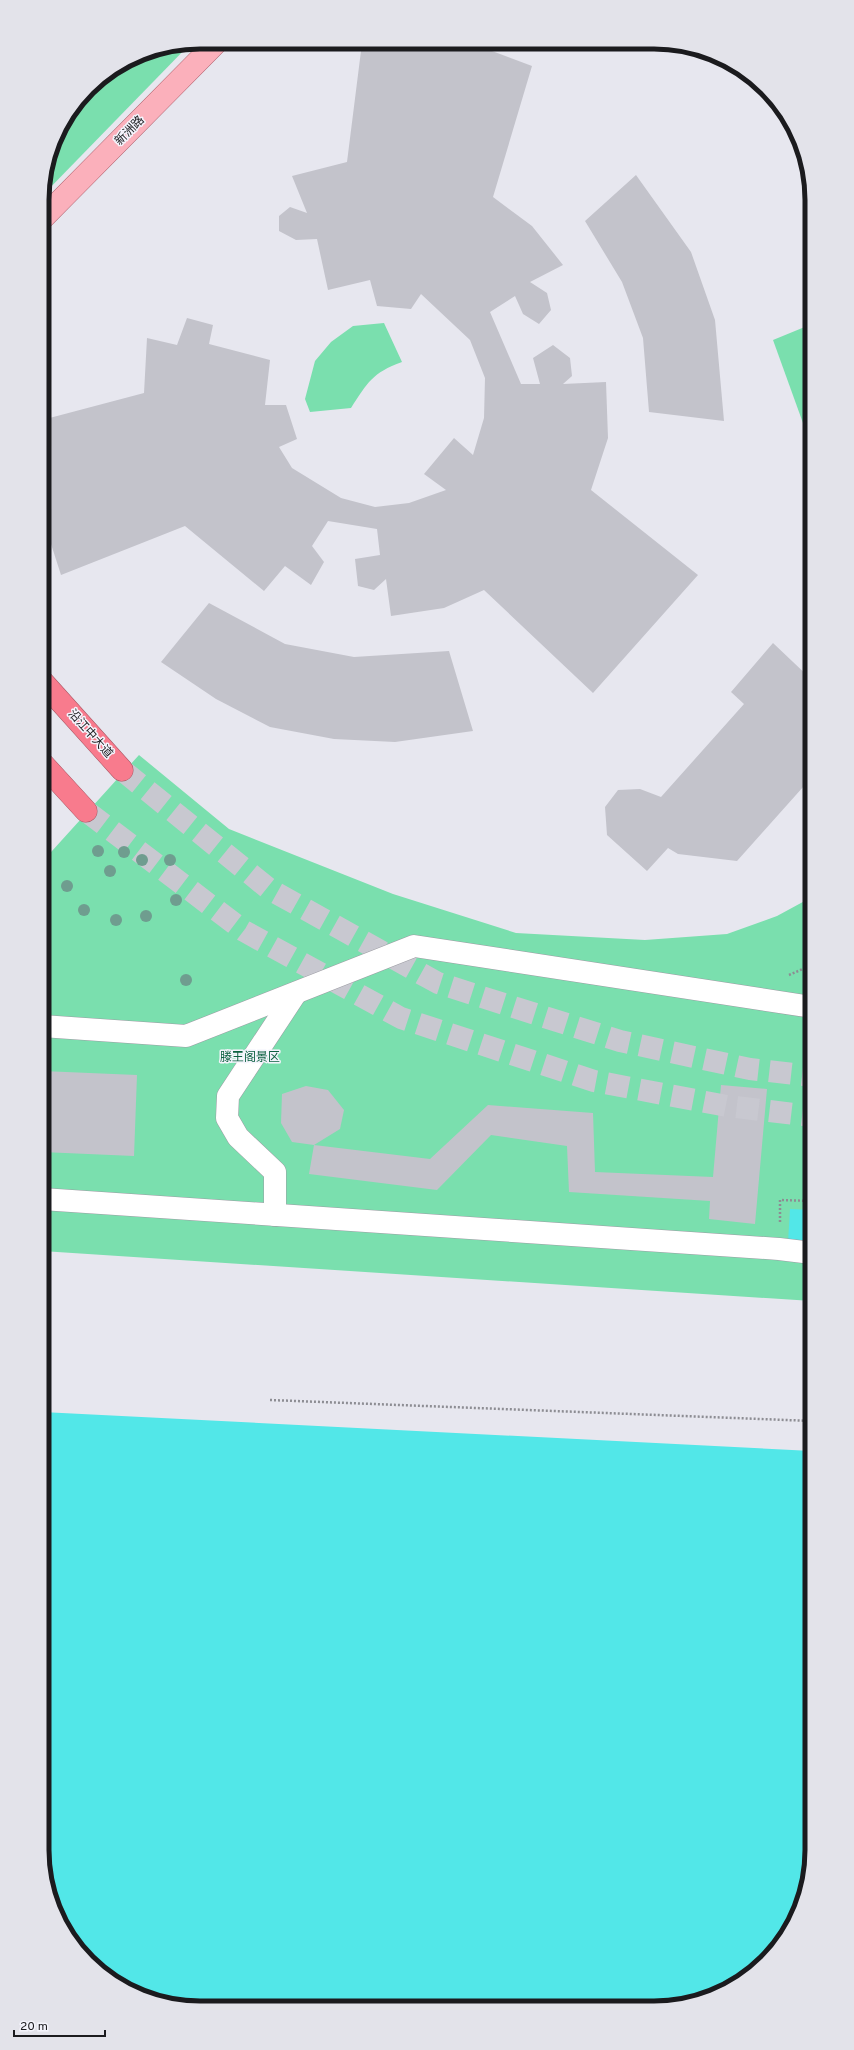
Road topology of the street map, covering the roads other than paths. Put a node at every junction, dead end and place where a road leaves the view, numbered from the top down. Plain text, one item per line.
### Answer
1 (210, 49) edge
2 (49, 212) edge
3 (49, 689) edge
4 (122, 770) tunnel mouth
5 (49, 771) edge
6 (86, 811) tunnel mouth
7 (296, 993) junction
8 (805, 1006) edge
9 (49, 1026) edge
10 (49, 1199) edge
11 (274, 1215) junction
12 (805, 1252) edge

1 - 2 main road, 新洲路
3 - 4 highway, 沿江中大道
5 - 6 highway
7 - 8 street
7 - 9 street
7 - 11 street
10 - 11 street
11 - 12 street

